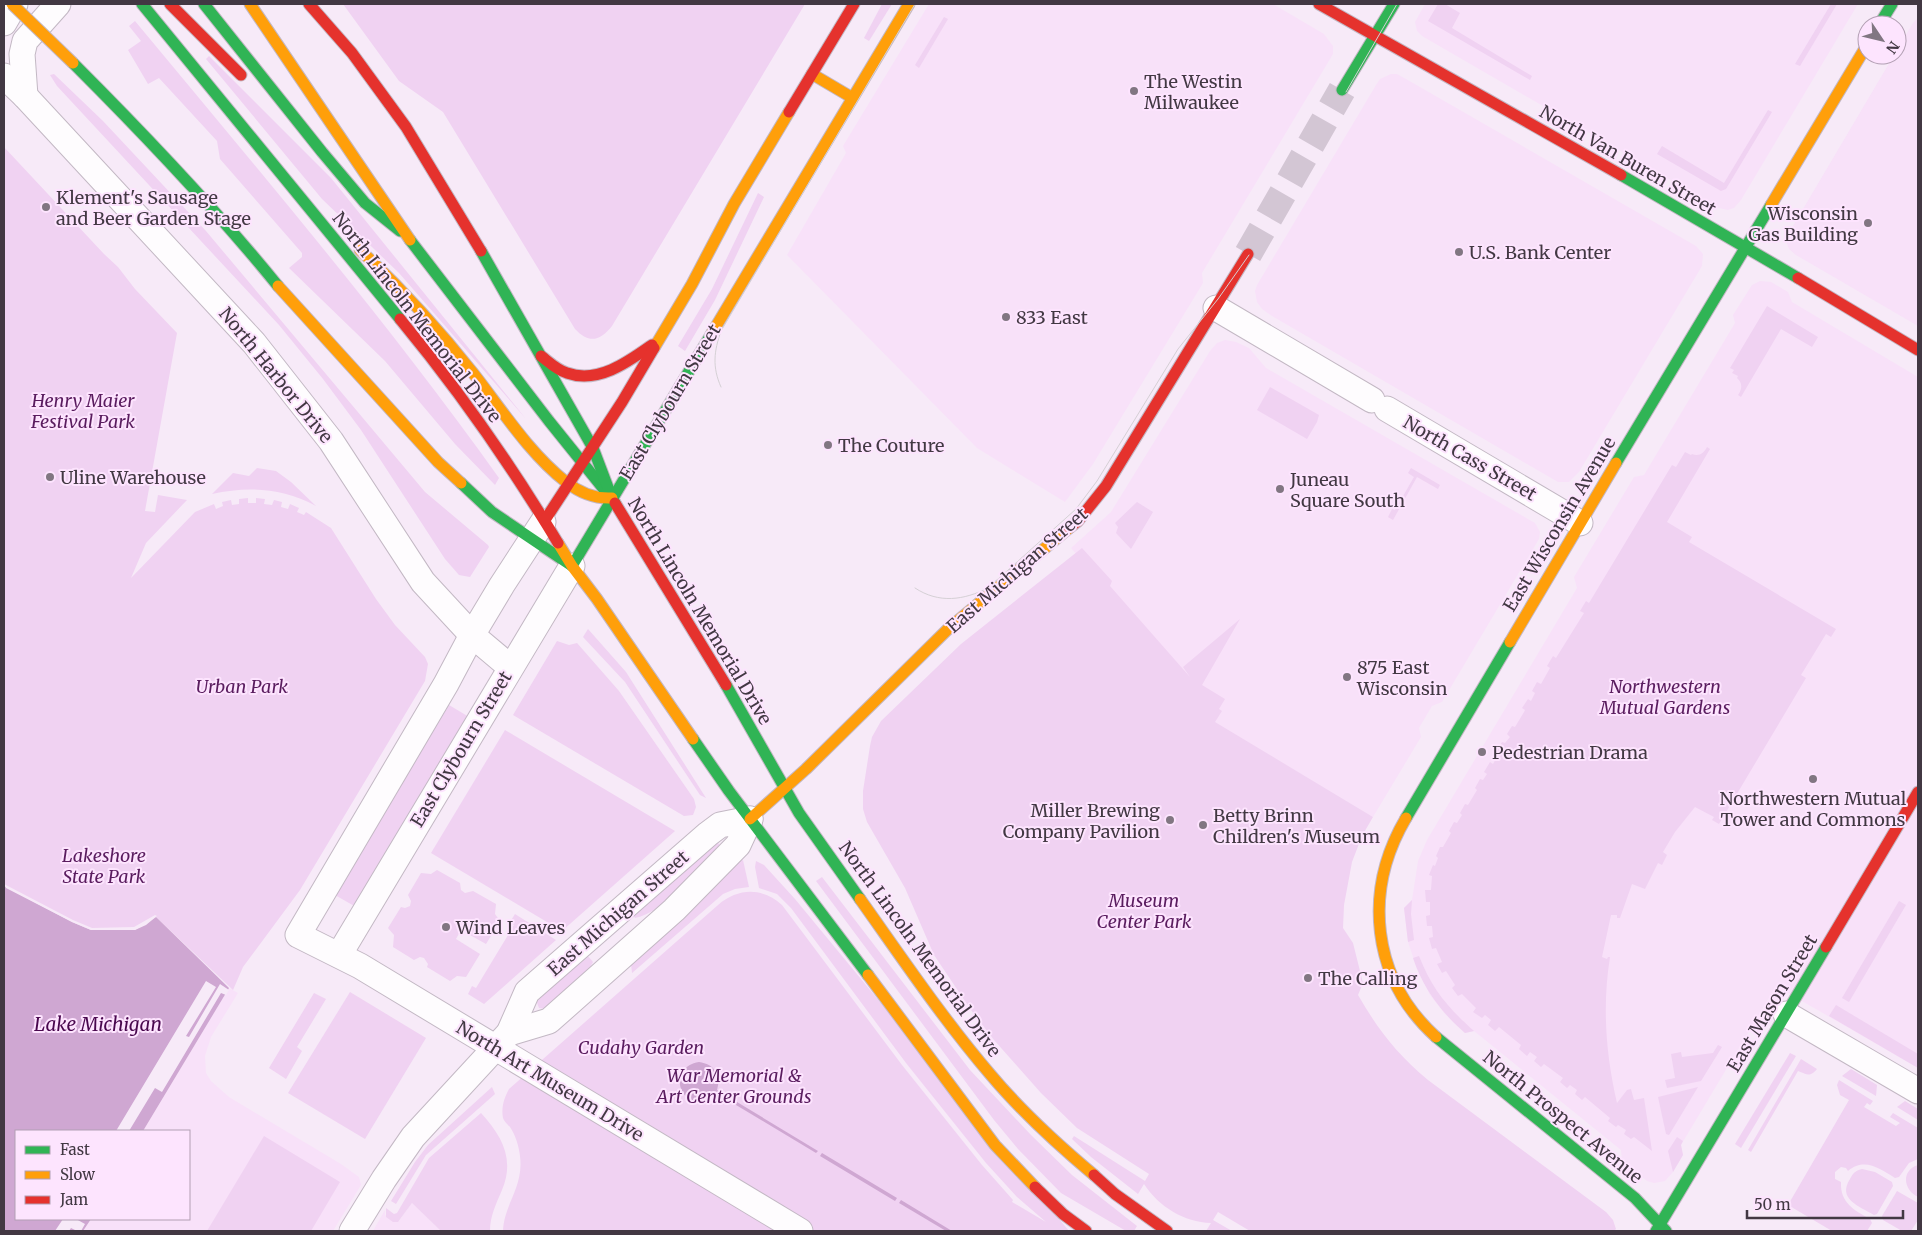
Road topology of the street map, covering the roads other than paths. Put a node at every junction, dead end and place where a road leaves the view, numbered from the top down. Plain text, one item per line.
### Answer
1 (13, 4) edge
2 (58, 4) edge
3 (142, 4) edge
4 (170, 4) edge
5 (204, 4) edge
6 (250, 4) edge
7 (309, 4) edge
8 (854, 4) edge
9 (909, 4) edge
10 (1319, 4) edge
11 (1394, 4) edge
12 (1892, 4) edge
13 (1885, 15) edge
14 (4, 24) edge
15 (1375, 36) junction
16 (1857, 61) edge
17 (812, 74) junction
18 (4, 76) edge
19 (246, 80) dead end
20 (1342, 90) tunnel mouth
21 (25, 96) junction
22 (851, 97) junction
23 (266, 101) dead end
24 (322, 152) junction
25 (326, 228) junction
26 (410, 240) junction
27 (1745, 246) junction
28 (1248, 254) tunnel mouth
29 (1216, 308) junction
30 (657, 342) junction
31 (1918, 350) edge
32 (541, 356) junction
33 (593, 448) junction
34 (583, 463) junction
35 (569, 484) junction
36 (612, 498) junction
37 (1580, 523) junction
38 (538, 530) junction
39 (572, 566) junction
40 (472, 635) junction
41 (510, 668) junction
42 (784, 789) junction
43 (1918, 792) edge
44 (750, 819) junction
45 (607, 922) junction
46 (630, 949) junction
47 (339, 955) junction
48 (1786, 1014) junction
49 (1434, 1035) joint
50 (502, 1041) junction
51 (1918, 1091) edge
52 (1661, 1229) edge
53 (352, 1231) edge
54 (800, 1231) edge
55 (1086, 1231) edge
56 (1167, 1231) edge

1 - 14 street
1 - 38 main road, bridge
2 - 21 street
3 - 25 main road, North Lincoln Memorial Drive
4 - 19 main road
5 - 24 main road, North Lincoln Memorial Drive
6 - 26 main road
7 - 32 main road
8 - 17 main road
9 - 22 main road, East Clybourn Street
10 - 15 main road, North Van Buren Street
11 - 15 main road
12 - 13 main road
15 - 20 main road
15 - 27 main road, North Van Buren Street
16 - 27 main road, East Wisconsin Avenue
17 - 22 main road
17 - 30 main road
18 - 21 street, North Harbor Drive
21 - 40 street, North Harbor Drive
22 - 36 main road, East Clybourn Street
23 - 24 main road
24 - 26 main road, North Lincoln Memorial Drive
25 - 35 main road
25 - 38 main road, North Lincoln Memorial Drive
26 - 34 main road, North Lincoln Memorial Drive
27 - 31 main road, North Van Buren Street
27 - 37 main road, East Wisconsin Avenue
28 - 29 main road, East Michigan Street
29 - 37 street, North Cass Street
29 - 42 main road, East Michigan Street
30 - 32 main road
30 - 33 main road
32 - 33 main road
33 - 34 main road
33 - 36 main road
34 - 35 main road
34 - 36 main road, North Lincoln Memorial Drive
35 - 36 main road
35 - 38 main road
36 - 39 main road, East Clybourn Street
36 - 42 main road, North Lincoln Memorial Drive
37 - 49 main road, East Wisconsin Avenue
38 - 39 main road
38 - 39 main road, North Lincoln Memorial Drive
38 - 40 street
39 - 41 street, East Clybourn Street
39 - 44 main road, North Lincoln Memorial Drive
40 - 41 street, North Harbor Drive
40 - 47 street, North Art Museum Drive
41 - 47 street, East Clybourn Street
42 - 44 main road, East Michigan Street
42 - 56 main road, North Lincoln Memorial Drive
43 - 48 main road, East Mason Street
44 - 45 street, East Michigan Street
44 - 46 street, East Michigan Street
44 - 55 main road, North Lincoln Memorial Drive
45 - 46 street
45 - 50 street, East Michigan Street
46 - 50 street, East Michigan Street
47 - 50 street, North Art Museum Drive
48 - 51 street
48 - 52 main road, East Mason Street
49 - 52 main road, North Prospect Avenue
50 - 53 street, East Michigan Street
50 - 54 street, North Art Museum Drive

